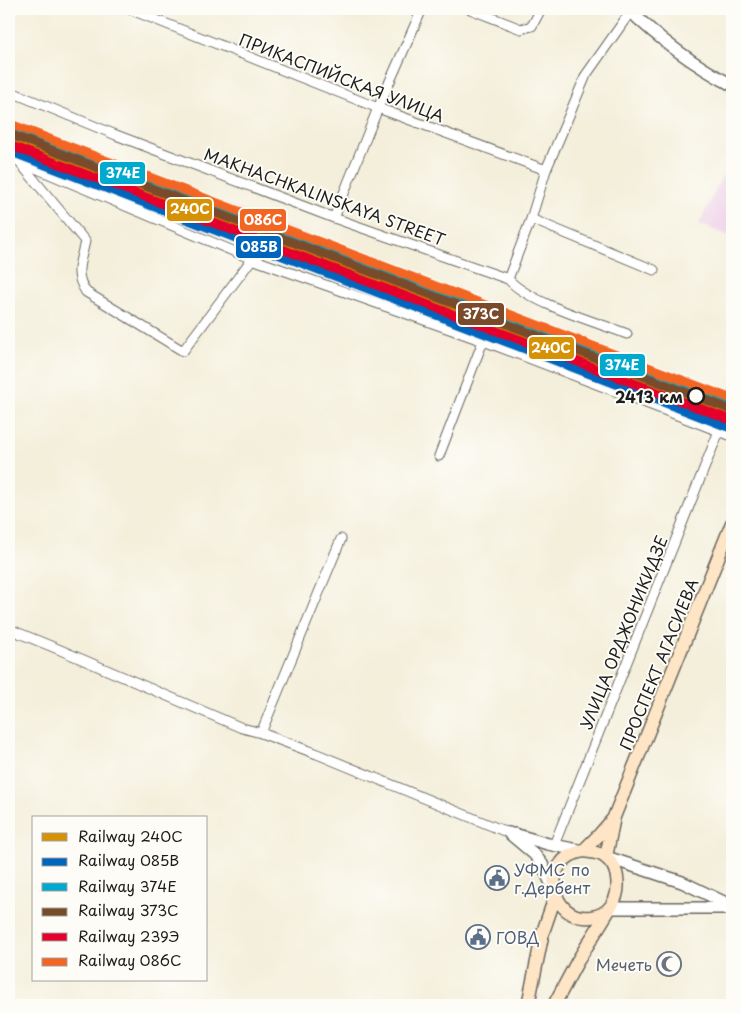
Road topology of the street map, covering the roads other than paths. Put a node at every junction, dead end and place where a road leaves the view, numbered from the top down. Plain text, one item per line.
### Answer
1 (129, 9) edge
2 (422, 9) edge
3 (470, 9) edge
4 (541, 9) edge
5 (630, 10) edge
6 (732, 84) edge
7 (9, 91) edge
8 (378, 108) junction
9 (9, 157) edge
10 (20, 162) junction
11 (546, 170) junction
12 (334, 218) junction
13 (531, 219) junction
14 (252, 259) junction
15 (654, 270) dead end
16 (508, 279) junction
17 (627, 334) dead end
18 (483, 340) junction
19 (719, 431) junction
20 (732, 436) edge
21 (439, 456) dead end
22 (732, 523) edge
23 (341, 539) dead end
24 (9, 630) edge
25 (261, 733) junction
26 (614, 817) junction
27 (510, 833) junction
28 (554, 845) junction
29 (583, 851) junction
30 (606, 857) junction
31 (556, 894) junction
32 (732, 906) edge
33 (610, 908) junction
34 (732, 911) edge
35 (528, 1005) edge
36 (554, 1005) edge

1 - 8 street, ПРИКАСПИЙСКАЯ УЛИЦА
2 - 8 street
3 - 4 street
5 - 6 street
5 - 11 street
7 - 12 street, MAKHACHKALINSKAYA STREET
8 - 11 street, ПРИКАСПИЙСКАЯ УЛИЦА
8 - 12 street
9 - 10 street
10 - 14 street
10 - 14 street
11 - 13 street
12 - 16 street, MAKHACHKALINSKAYA STREET
13 - 15 street
13 - 16 street
14 - 18 street
16 - 17 street, MAKHACHKALINSKAYA STREET
18 - 19 street
18 - 21 street
19 - 20 street
19 - 28 street, УЛИЦА ОРДЖОНИКИДЗЕ
22 - 26 main road, ПРОСПЕКТ АГАСИЕВА
23 - 25 street
24 - 25 street
25 - 27 street
26 - 29 main road, ПРОСПЕКТ АГАСИЕВА
26 - 30 main road, ПРОСПЕКТ АГАСИЕВА
27 - 28 street
27 - 31 street
28 - 29 street
29 - 30 main road
29 - 31 main road
30 - 32 street
30 - 33 main road
31 - 33 main road
31 - 35 main road
33 - 34 street
33 - 36 main road

